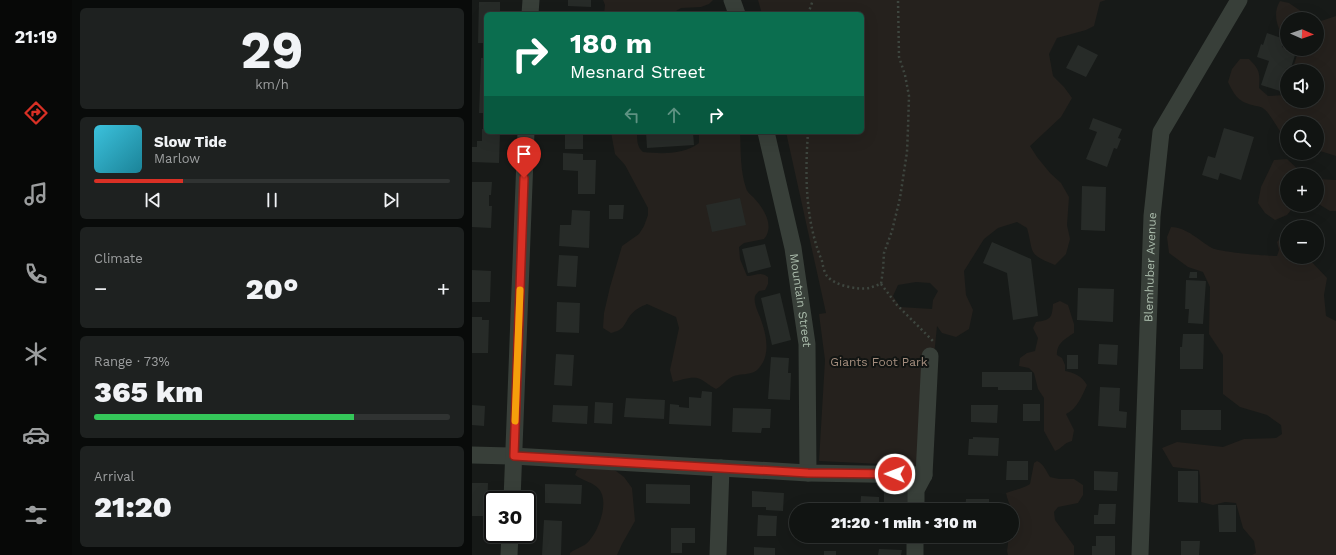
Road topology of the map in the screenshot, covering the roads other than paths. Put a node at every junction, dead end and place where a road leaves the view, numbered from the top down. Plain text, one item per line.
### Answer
1 (531, 0) edge
2 (732, 0) edge
3 (1239, 0) edge
4 (530, 12) edge
5 (736, 12) edge
6 (526, 134) edge
7 (766, 134) edge
8 (930, 356) road end
9 (472, 455) edge
10 (514, 456) junction
11 (721, 468) junction
12 (808, 473) junction
13 (924, 475) junction
14 (512, 491) edge
15 (916, 503) edge
16 (510, 543) edge
17 (915, 543) edge
18 (509, 555) edge
19 (718, 555) edge
20 (915, 555) edge
21 (1140, 555) edge

1 - 4 street
2 - 5 street
3 - 21 street, Blemhuber Avenue
6 - 10 street
7 - 12 street, Mountain Street
8 - 13 street
9 - 10 street
10 - 11 street
10 - 14 street
11 - 12 street
11 - 19 street
12 - 13 street
13 - 15 street
16 - 18 street
17 - 20 street

